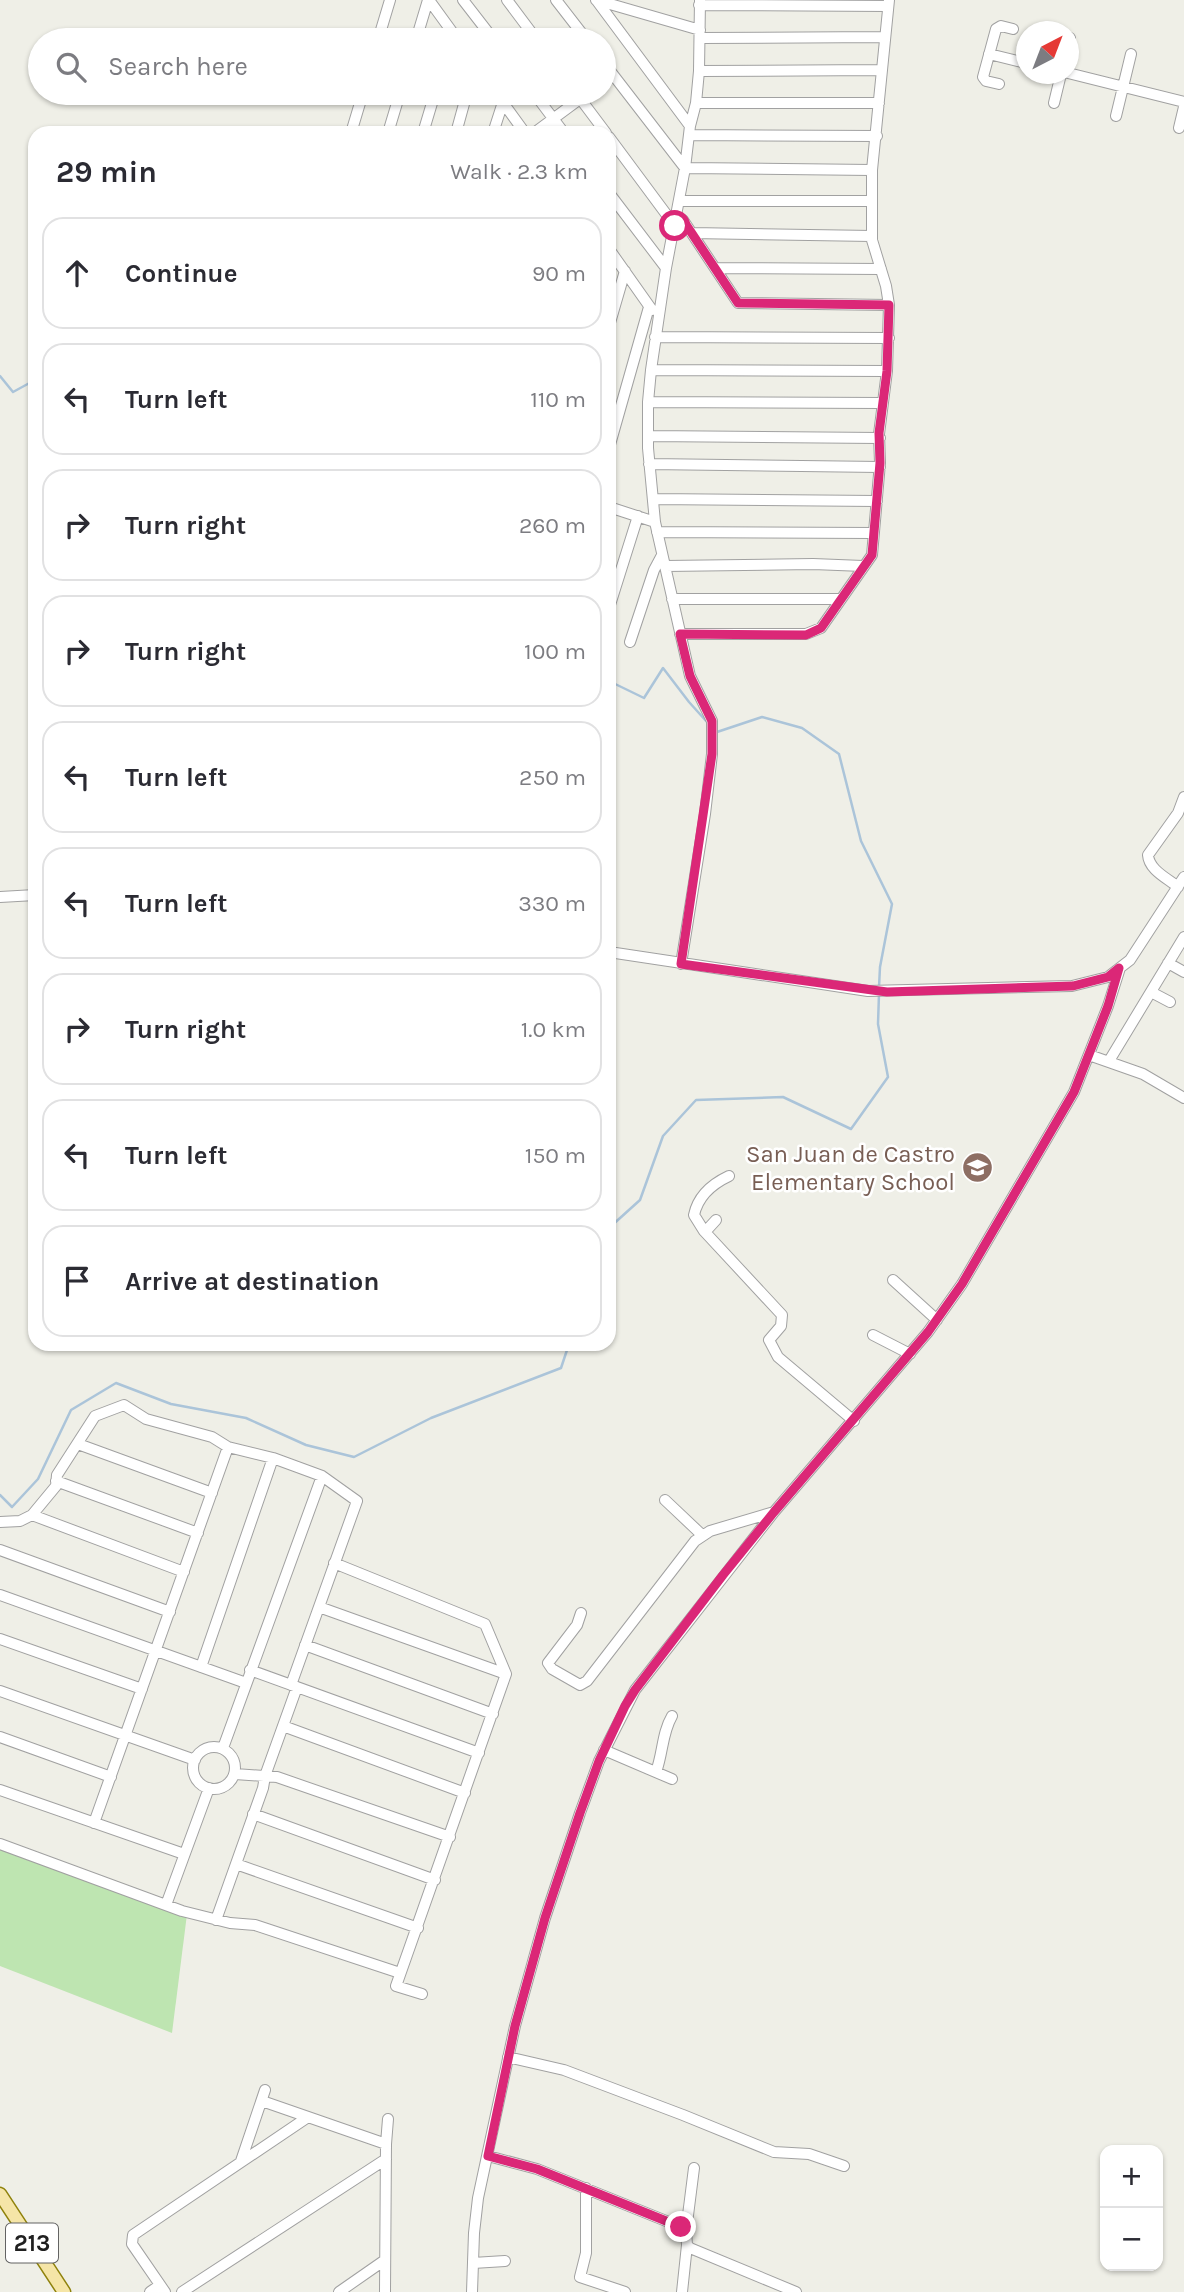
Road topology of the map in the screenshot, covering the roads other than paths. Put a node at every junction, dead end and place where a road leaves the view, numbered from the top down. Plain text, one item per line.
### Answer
1 (390, 0) edge
2 (428, 0) edge
3 (463, 0) edge
4 (507, 0) edge
5 (556, 0) edge
6 (596, 0) edge
7 (699, 2) edge
8 (888, 3) edge
9 (382, 28) edge
10 (420, 28) edge
11 (447, 28) edge
12 (485, 28) edge
13 (528, 28) edge
14 (578, 28) edge
15 (616, 28) edge
16 (616, 28) edge
17 (1013, 29) dead end
18 (700, 34) junction
19 (883, 37) junction
20 (989, 54) junction
21 (1131, 54) dead end
22 (1016, 60) edge
23 (880, 70) junction
24 (699, 71) junction
25 (1079, 76) edge
26 (999, 84) dead end
27 (1059, 84) edge
28 (616, 87) edge
29 (1122, 87) junction
30 (696, 103) junction
31 (879, 103) junction
32 (1054, 103) dead end
33 (359, 105) edge
34 (396, 105) edge
35 (431, 105) edge
36 (464, 105) edge
37 (498, 105) edge
38 (505, 105) edge
39 (543, 105) edge
40 (569, 105) edge
41 (588, 105) edge
42 (1184, 105) edge
43 (1116, 116) dead end
44 (553, 119) junction
45 (353, 126) edge
46 (390, 126) edge
47 (425, 126) edge
48 (458, 126) edge
49 (494, 126) edge
50 (520, 126) edge
51 (544, 126) edge
52 (558, 126) edge
53 (602, 126) edge
54 (1179, 128) dead end
55 (689, 131) junction
56 (877, 136) junction
57 (616, 145) edge
58 (685, 169) junction
59 (872, 170) junction
60 (679, 201) junction
61 (872, 201) junction
62 (616, 202) edge
63 (675, 222) junction
64 (692, 233) junction
65 (872, 236) junction
66 (616, 259) edge
67 (666, 268) junction
68 (716, 268) junction
69 (881, 270) junction
70 (625, 271) junction
71 (616, 302) edge
72 (889, 305) junction
73 (649, 307) junction
74 (658, 319) junction
75 (655, 337) junction
76 (889, 338) junction
77 (650, 370) junction
78 (887, 371) junction
79 (648, 402) junction
80 (883, 402) junction
81 (616, 423) edge
82 (648, 436) junction
83 (880, 438) junction
84 (649, 464) junction
85 (880, 467) junction
86 (653, 499) junction
87 (877, 501) junction
88 (616, 509) edge
89 (638, 516) junction
90 (656, 527) junction
91 (874, 533) junction
92 (662, 555) junction
93 (665, 566) junction
94 (863, 566) junction
95 (616, 586) edge
96 (672, 599) junction
97 (841, 599) junction
98 (680, 634) junction
99 (631, 642) dead end
100 (1184, 797) edge
101 (1181, 882) edge
102 (28, 895) edge
103 (0, 897) edge
104 (1184, 937) edge
105 (616, 953) edge
106 (1168, 963) junction
107 (681, 964) junction
108 (1119, 968) junction
109 (1184, 972) edge
110 (1151, 992) junction
111 (1170, 1002) dead end
112 (1089, 1055) junction
113 (1109, 1061) junction
114 (1184, 1098) edge
115 (729, 1176) dead end
116 (716, 1220) dead end
117 (705, 1232) junction
118 (893, 1280) dead end
119 (937, 1320) junction
120 (873, 1335) dead end
121 (910, 1354) junction
122 (854, 1421) junction
123 (78, 1444) junction
124 (228, 1447) junction
125 (273, 1458) junction
126 (322, 1476) junction
127 (56, 1481) junction
128 (212, 1493) junction
129 (665, 1500) dead end
130 (774, 1512) junction
131 (32, 1515) junction
132 (0, 1522) edge
133 (198, 1533) junction
134 (702, 1535) junction
135 (0, 1550) edge
136 (334, 1563) junction
137 (184, 1572) junction
138 (0, 1595) edge
139 (319, 1607) junction
140 (170, 1612) junction
141 (581, 1613) dead end
142 (0, 1639) edge
143 (305, 1645) junction
144 (156, 1651) junction
145 (201, 1667) junction
146 (250, 1670) junction
147 (506, 1674) junction
148 (246, 1683) junction
149 (294, 1686) junction
150 (142, 1689) junction
151 (0, 1691) edge
152 (493, 1714) junction
153 (672, 1716) dead end
154 (283, 1726) junction
155 (126, 1735) junction
156 (0, 1737) edge
157 (223, 1748) junction
158 (604, 1750) junction
159 (479, 1753) junction
160 (195, 1760) junction
161 (656, 1772) junction
162 (235, 1774) junction
163 (265, 1776) junction
164 (111, 1777) junction
165 (672, 1779) dead end
166 (209, 1788) junction
167 (0, 1790) edge
168 (465, 1793) junction
169 (253, 1814) junction
170 (94, 1823) junction
171 (450, 1837) junction
172 (0, 1844) edge
173 (184, 1854) junction
174 (236, 1864) junction
175 (435, 1880) junction
176 (166, 1905) junction
177 (216, 1920) junction
178 (418, 1928) junction
179 (400, 1973) junction
180 (422, 1994) dead end
181 (508, 2057) junction
182 (308, 2117) junction
183 (388, 2119) dead end
184 (386, 2144) junction
185 (488, 2156) junction
186 (386, 2159) junction
187 (241, 2162) junction
188 (844, 2166) dead end
189 (694, 2168) dead end
190 (586, 2188) junction
191 (0, 2194) edge
192 (686, 2231) junction
193 (687, 2245) junction
194 (385, 2260) junction
195 (505, 2262) dead end
196 (473, 2263) junction
197 (162, 2289) edge
198 (64, 2292) edge
199 (150, 2292) edge
200 (182, 2292) edge
201 (339, 2292) edge
202 (385, 2292) edge
203 (472, 2292) edge
204 (625, 2292) edge
205 (682, 2292) edge
206 (796, 2292) edge

1 - 9 street
2 - 10 street
2 - 11 street
3 - 12 street
4 - 13 street
5 - 14 street
6 - 15 street
6 - 18 street
7 - 8 street
7 - 18 street
8 - 19 street
16 - 55 street
17 - 20 street
18 - 19 street
18 - 24 street
19 - 23 street
20 - 22 street
20 - 26 street
21 - 29 street
23 - 24 street
23 - 31 street
24 - 30 street
25 - 29 street
27 - 32 street
28 - 58 street
29 - 42 street
29 - 43 street
30 - 31 street
30 - 55 street
31 - 56 street
33 - 45 street
34 - 46 street
35 - 47 street
36 - 48 street
37 - 49 street
38 - 50 street
39 - 44 street
40 - 44 street
41 - 53 street
42 - 54 street
44 - 51 street
44 - 52 street
55 - 56 street
55 - 58 street
56 - 59 street
57 - 63 street
58 - 59 street
58 - 60 street
59 - 61 street
60 - 61 street
60 - 63 street
61 - 65 street
62 - 67 street
63 - 64 street
63 - 67 street
64 - 65 street
64 - 68 street
65 - 69 street
66 - 70 street
67 - 74 street
68 - 69 street
68 - 72 street
69 - 72 street
70 - 71 street
70 - 73 street
72 - 76 street
73 - 74 street
73 - 81 street
74 - 75 street
75 - 76 street
75 - 77 street
76 - 78 street
77 - 78 street
77 - 79 street
78 - 80 street
79 - 80 street
79 - 82 street
80 - 83 street
82 - 83 street
82 - 84 street
83 - 85 street
84 - 85 street
84 - 86 street
85 - 87 street
86 - 87 street
86 - 90 street
87 - 91 street
88 - 89 street
89 - 90 street
89 - 95 street
90 - 91 street
90 - 92 street
91 - 94 street
92 - 93 street
92 - 99 street
93 - 94 street
93 - 96 street
94 - 97 street
96 - 97 street
96 - 98 street
97 - 98 street
98 - 107 street
100 - 101 street
101 - 108 street
102 - 103 street
104 - 106 street
105 - 107 street
106 - 109 street
106 - 110 street
107 - 108 street
108 - 112 street
110 - 111 street
110 - 113 street
112 - 113 street
112 - 119 street
113 - 114 street
115 - 117 street
116 - 117 street
117 - 122 street
118 - 119 street
119 - 121 street
120 - 121 street
121 - 122 street
122 - 130 street
123 - 124 street
123 - 127 street
123 - 128 street
124 - 125 street
124 - 128 street
125 - 126 street
125 - 145 street
126 - 136 street
126 - 146 street
127 - 131 street
127 - 133 street
128 - 133 street
129 - 134 street
130 - 134 street
130 - 158 street
131 - 132 street
131 - 137 street
133 - 137 street
134 - 141 street
135 - 140 street
136 - 139 street
136 - 147 street
137 - 140 street
138 - 144 street
139 - 143 street
139 - 147 street
140 - 144 street
142 - 150 street
143 - 149 street
143 - 152 street
144 - 145 street
144 - 150 street
145 - 148 street
146 - 148 street
146 - 149 street
147 - 152 street
148 - 157 street
149 - 154 street
149 - 159 street
150 - 155 street
151 - 155 street
152 - 159 street
153 - 161 street
154 - 163 street
154 - 168 street
155 - 160 street
155 - 164 street
156 - 164 street
157 - 160 street
157 - 162 street
158 - 161 street
158 - 181 street
159 - 168 street
160 - 166 street
161 - 165 street
162 - 163 street
162 - 166 street
163 - 169 street
163 - 171 street
164 - 170 street
166 - 173 street
167 - 170 street
168 - 171 street
169 - 174 street
169 - 175 street
170 - 173 street
171 - 175 street
172 - 176 street
173 - 176 street
174 - 177 street
174 - 178 street
175 - 178 street
176 - 177 street
177 - 179 street
178 - 179 street
179 - 180 street
181 - 185 street
181 - 188 street
182 - 184 street
182 - 187 street
182 - 187 street
183 - 184 street
184 - 186 street
185 - 190 street
185 - 196 street
186 - 194 street
186 - 200 street
187 - 197 street
189 - 192 street
190 - 192 street
190 - 204 street
191 - 198 main road, 213
192 - 193 street
193 - 205 street
193 - 206 street
194 - 201 street
194 - 202 street
195 - 196 street
196 - 203 street
197 - 199 street

